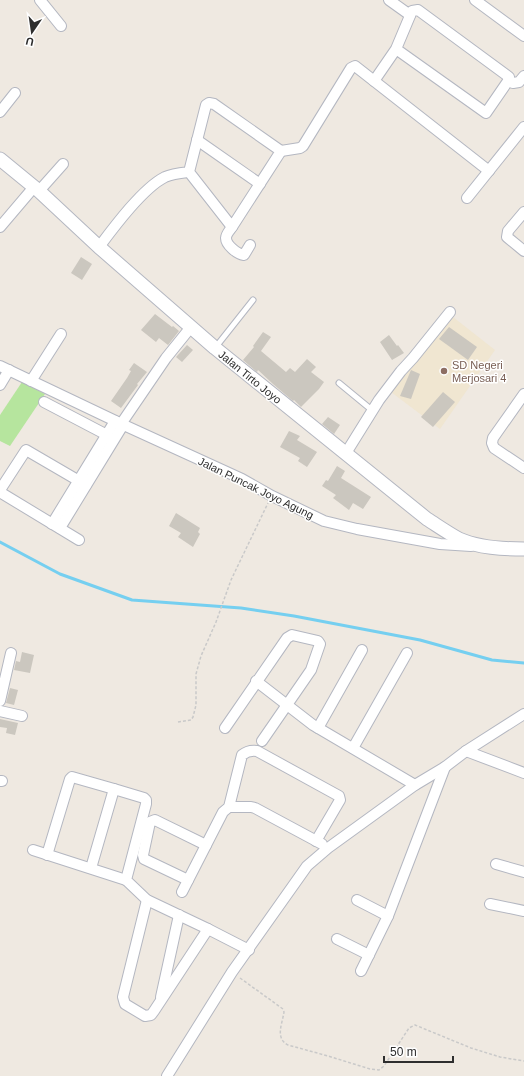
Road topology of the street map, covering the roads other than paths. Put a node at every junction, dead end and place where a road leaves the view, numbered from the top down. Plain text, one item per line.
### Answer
1 (40, 0) edge
2 (389, 0) edge
3 (474, 0) edge
4 (410, 15) junction
5 (61, 26) dead end
6 (524, 36) edge
7 (396, 49) junction
8 (524, 76) edge
9 (374, 81) junction
10 (508, 81) junction
11 (15, 92) dead end
12 (0, 112) edge
13 (524, 127) edge
14 (197, 140) junction
15 (281, 151) junction
16 (0, 159) edge
17 (63, 164) dead end
18 (489, 171) junction
19 (189, 172) junction
20 (260, 184) junction
21 (36, 189) junction
22 (467, 198) dead end
23 (524, 212) edge
24 (0, 227) edge
25 (232, 227) junction
26 (250, 245) dead end
27 (100, 247) junction
28 (524, 251) edge
29 (253, 300) dead end
30 (450, 312) dead end
31 (191, 327) junction
32 (61, 334) dead end
33 (215, 348) junction
34 (0, 366) edge
35 (10, 370) junction
36 (31, 381) junction
37 (339, 383) dead end
38 (0, 385) edge
39 (524, 394) edge
40 (44, 402) dead end
41 (373, 411) junction
42 (120, 423) junction
43 (106, 435) junction
44 (346, 453) junction
45 (524, 468) edge
46 (82, 483) junction
47 (56, 526) junction
48 (78, 540) dead end
49 (482, 546) junction
50 (524, 549) edge
51 (362, 650) dead end
52 (11, 653) dead end
53 (407, 653) dead end
54 (256, 681) junction
55 (0, 701) edge
56 (287, 705) junction
57 (0, 711) edge
58 (524, 714) edge
59 (22, 716) dead end
60 (225, 728) dead end
61 (318, 728) junction
62 (262, 741) dead end
63 (353, 748) junction
64 (466, 751) junction
65 (445, 767) junction
66 (524, 773) edge
67 (415, 785) junction
68 (114, 789) junction
69 (229, 807) junction
70 (316, 841) junction
71 (206, 845) junction
72 (328, 848) junction
73 (33, 850) dead end
74 (47, 854) junction
75 (496, 864) dead end
76 (91, 868) junction
77 (524, 872) edge
78 (126, 880) junction
79 (188, 880) junction
80 (182, 892) dead end
81 (147, 900) junction
82 (357, 900) dead end
83 (490, 904) dead end
84 (524, 911) edge
85 (179, 915) junction
86 (388, 916) junction
87 (208, 929) junction
88 (337, 939) dead end
89 (249, 950) junction
90 (369, 955) junction
91 (360, 971) dead end
92 (159, 1002) junction
93 (167, 1076) edge

1 - 5 street
2 - 4 street
3 - 6 street
4 - 7 street
4 - 10 street
7 - 9 street
7 - 10 street
8 - 10 street
9 - 15 street
9 - 18 street
11 - 12 street
13 - 18 street
14 - 15 street
14 - 19 street
14 - 20 street
15 - 20 street
16 - 21 street, Jalan Tirto Joyo
17 - 21 street
18 - 22 street
19 - 25 street
19 - 27 street
20 - 25 street
21 - 24 street
21 - 27 street, Jalan Tirto Joyo
23 - 28 street
25 - 26 street
27 - 31 street, Jalan Tirto Joyo
29 - 33 lane
30 - 41 street
31 - 33 street, Jalan Tirto Joyo
31 - 42 street
32 - 36 street
33 - 44 street, Jalan Tirto Joyo
34 - 35 street, Jalan Puncak Joyo Agung
35 - 36 street, Jalan Puncak Joyo Agung
35 - 38 street
36 - 42 street, Jalan Puncak Joyo Agung
37 - 41 lane
39 - 45 street
40 - 43 street
41 - 44 street
42 - 43 street
42 - 46 street
42 - 49 street, Jalan Puncak Joyo Agung
43 - 46 street
44 - 49 street, Jalan Tirto Joyo
46 - 47 street
46 - 47 street
47 - 48 street
49 - 50 street, Jalan Tirto Joyo
51 - 61 street
52 - 55 street
53 - 63 street
54 - 56 street
54 - 56 street
54 - 60 street
56 - 61 street
56 - 62 street
57 - 59 street
58 - 64 street
61 - 63 street
63 - 67 street
64 - 65 street
64 - 66 street
65 - 67 street
65 - 86 street
67 - 72 street
68 - 74 street
68 - 76 street
68 - 78 street
69 - 70 street
69 - 70 street
69 - 71 street
70 - 72 street
71 - 79 street
71 - 79 street
72 - 89 street
73 - 74 street
74 - 76 street
75 - 77 street
76 - 78 street
78 - 81 street
79 - 80 street
81 - 85 street
81 - 92 street
82 - 86 street
83 - 84 street
85 - 87 street
85 - 92 street
86 - 90 street
87 - 89 street
87 - 92 street
88 - 90 street
89 - 93 street
90 - 91 street

